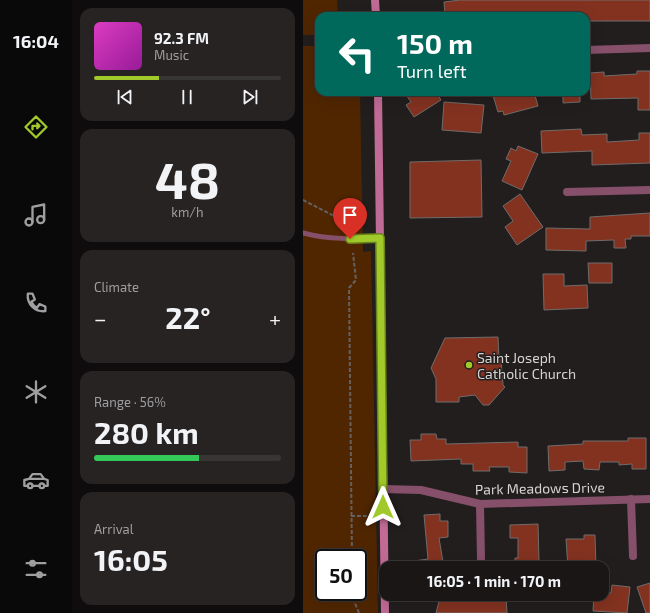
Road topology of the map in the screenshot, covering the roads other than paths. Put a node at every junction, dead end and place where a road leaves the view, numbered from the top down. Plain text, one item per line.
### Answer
1 (375, 0) edge
2 (376, 12) edge
3 (650, 48) edge
4 (590, 50) edge
5 (378, 96) edge
6 (650, 190) edge
7 (567, 192) dead end
8 (303, 233) edge
9 (380, 238) junction
10 (383, 489) junction
11 (631, 499) junction
12 (650, 499) edge
13 (480, 504) junction
14 (633, 556) dead end
15 (481, 559) dead end
16 (385, 613) edge

1 - 2 main road
3 - 4 street
5 - 9 main road
6 - 7 street
8 - 9 lane
9 - 10 main road
10 - 13 street, Park Meadows Drive
10 - 16 main road
11 - 12 street, Park Meadows Drive
11 - 13 street, Park Meadows Drive
11 - 14 street
13 - 15 street

